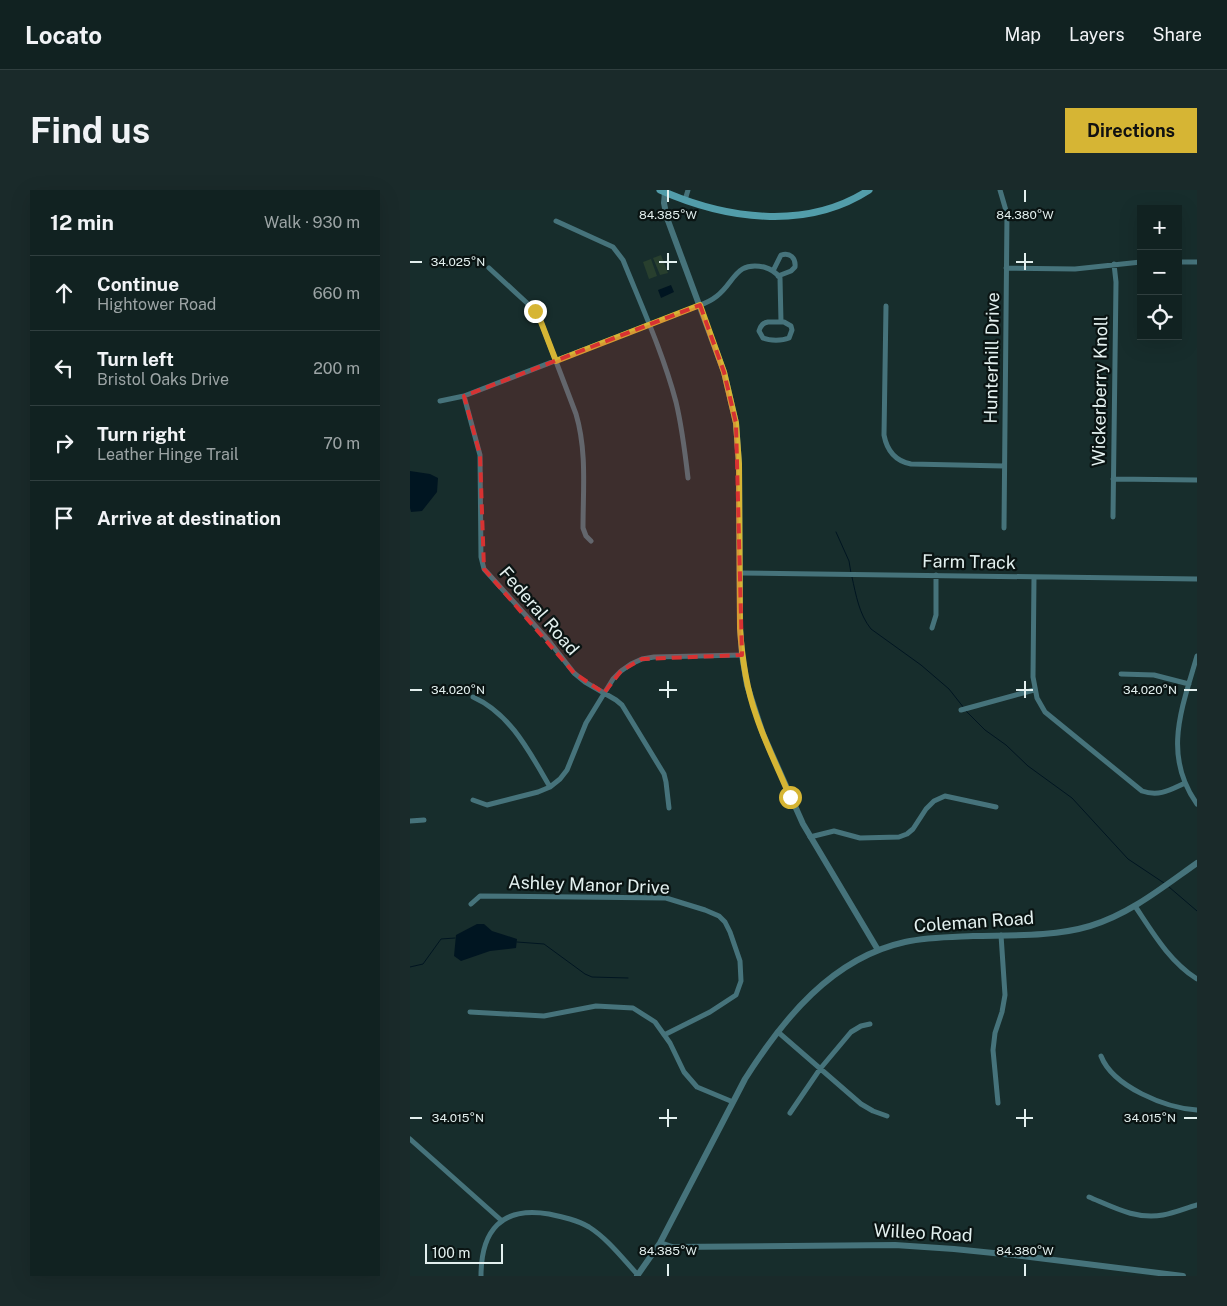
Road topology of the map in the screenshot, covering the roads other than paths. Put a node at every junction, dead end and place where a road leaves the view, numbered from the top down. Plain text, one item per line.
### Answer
1 (688, 190) edge
2 (869, 190) edge
3 (1000, 190) edge
4 (662, 191) edge
5 (685, 200) junction
6 (556, 222) dead end
7 (1137, 262) edge
8 (1182, 262) edge
9 (1197, 262) edge
10 (1114, 264) junction
11 (489, 268) dead end
12 (1006, 268) junction
13 (773, 271) junction
14 (778, 276) junction
15 (700, 305) junction
16 (886, 306) dead end
17 (781, 322) junction
18 (649, 325) junction
19 (556, 361) junction
20 (464, 396) junction
21 (440, 401) dead end
22 (1004, 466) junction
23 (688, 478) dead end
24 (1113, 479) junction
25 (1197, 480) edge
26 (1113, 517) dead end
27 (1004, 528) dead end
28 (592, 542) dead end
29 (740, 573) junction
30 (936, 576) junction
31 (1034, 577) junction
32 (1197, 579) edge
33 (932, 628) dead end
34 (742, 655) junction
35 (1197, 656) edge
36 (1121, 674) dead end
37 (1189, 684) junction
38 (1034, 690) junction
39 (604, 693) junction
40 (473, 697) dead end
41 (961, 710) dead end
42 (1185, 783) junction
43 (550, 787) junction
44 (473, 800) dead end
45 (1197, 804) edge
46 (996, 807) dead end
47 (669, 808) dead end
48 (424, 820) dead end
49 (410, 821) edge
50 (810, 837) junction
51 (1197, 863) edge
52 (472, 904) dead end
53 (1135, 906) junction
54 (1001, 935) junction
55 (878, 950) junction
56 (1197, 979) edge
57 (470, 1012) dead end
58 (870, 1024) dead end
59 (778, 1032) junction
60 (664, 1035) junction
61 (1101, 1056) dead end
62 (820, 1069) junction
63 (733, 1102) junction
64 (998, 1103) dead end
65 (1197, 1110) edge
66 (790, 1114) dead end
67 (887, 1116) dead end
68 (410, 1139) edge
69 (1089, 1197) dead end
70 (1197, 1205) edge
71 (502, 1221) junction
72 (660, 1243) junction
73 (481, 1276) edge
74 (638, 1276) edge
75 (1184, 1276) edge

1 - 5 street
2 - 5 main road
3 - 12 street, Hunterhill Drive
4 - 5 main road
4 - 15 street
6 - 18 street
7 - 10 street
8 - 9 street
10 - 12 street
10 - 24 street, Wickerberry Knoll
11 - 19 street
12 - 22 street, Hunterhill Drive
13 - 14 street
13 - 14 street
13 - 15 street
14 - 17 street
15 - 18 street
15 - 29 street
16 - 22 street
17 - 17 street
18 - 19 street
18 - 23 street
19 - 20 street
19 - 28 street
20 - 21 street
20 - 39 street, Federal Road
22 - 27 street, Hunterhill Drive
24 - 25 street
24 - 26 street, Wickerberry Knoll
29 - 30 street, Farm Track
29 - 34 street
30 - 31 street, Farm Track
30 - 33 street
31 - 32 street, Farm Track
31 - 38 street
34 - 39 street
34 - 50 street
35 - 37 street
36 - 37 street
37 - 42 street
38 - 41 street
38 - 42 street
39 - 43 street
39 - 47 street, Federal Road
40 - 43 street
42 - 45 street
43 - 44 street
46 - 50 street
48 - 49 street
50 - 55 street
51 - 53 street, Coleman Road
52 - 60 street, Ashley Manor Drive
53 - 54 street, Coleman Road
53 - 56 street
54 - 55 street, Coleman Road
54 - 64 street
55 - 59 street, Coleman Road
57 - 60 street
58 - 62 street
59 - 62 street
59 - 63 street, Coleman Road
60 - 63 street
61 - 65 street
62 - 66 street
62 - 67 street
63 - 72 street, Coleman Road
68 - 71 street
69 - 70 street
71 - 73 street
71 - 74 street
72 - 74 street, Coleman Road
72 - 75 street, Willeo Road

